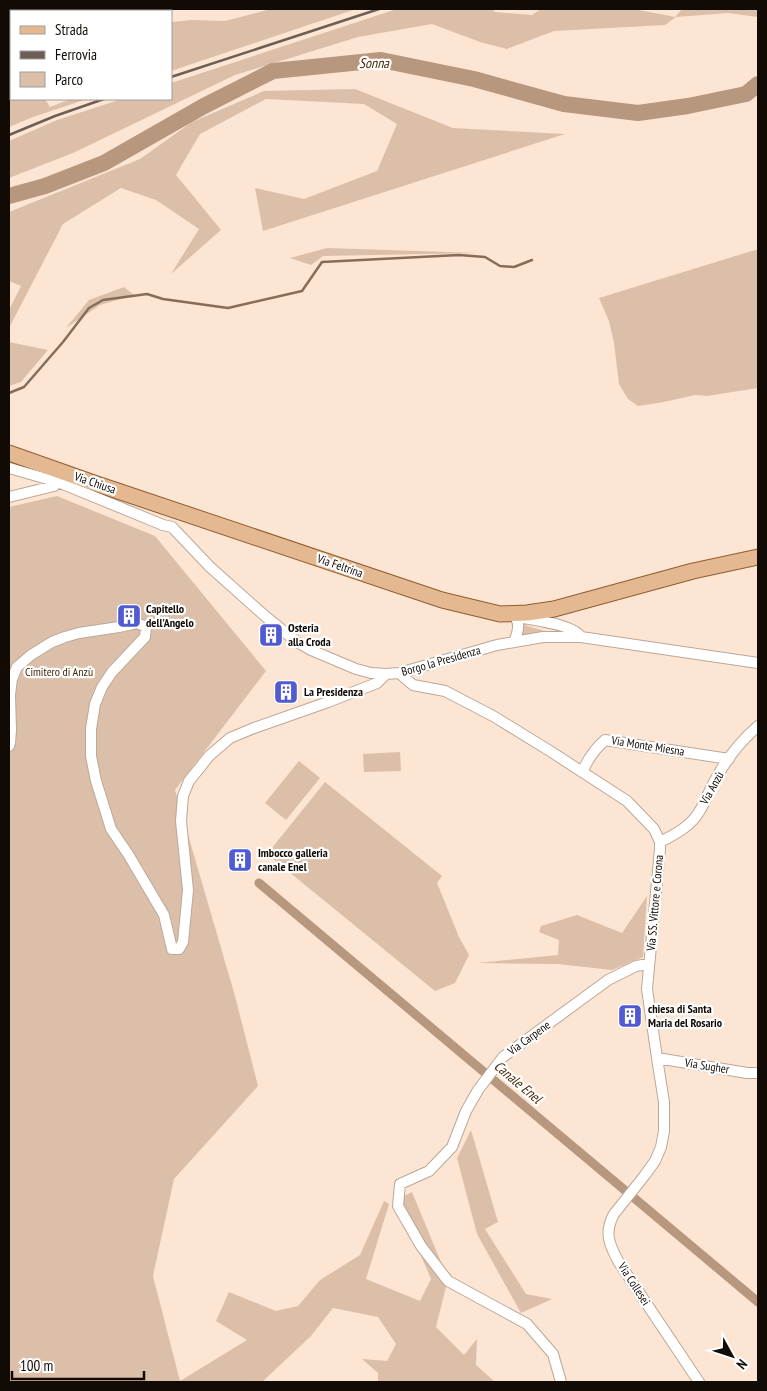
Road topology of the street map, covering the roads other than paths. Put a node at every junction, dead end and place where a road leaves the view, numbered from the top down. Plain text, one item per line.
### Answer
1 (9, 453) edge
2 (9, 468) edge
3 (58, 482) junction
4 (9, 497) edge
5 (181, 512) joint
6 (758, 556) edge
7 (500, 614) junction
8 (515, 617) junction
9 (581, 637) junction
10 (514, 642) junction
11 (758, 663) edge
12 (399, 673) junction
13 (386, 674) junction
14 (758, 726) edge
15 (9, 746) edge
16 (729, 759) junction
17 (583, 772) junction
18 (660, 842) junction
19 (649, 964) junction
20 (656, 1058) junction
21 (758, 1072) edge
22 (639, 1184) joint
23 (562, 1382) edge
24 (699, 1382) edge

1 - 5 main road, Via Chiusa
2 - 3 street
3 - 4 street
3 - 13 street, Borgo la Presidenza
5 - 7 main road, Via Feltrina
6 - 7 main road, Via Feltrina
7 - 8 street, Via Feltrina
8 - 9 street, Via Feltrina
8 - 10 street
9 - 10 street, Borgo la Presidenza
9 - 11 street, Via Feltrina
10 - 12 street, Borgo la Presidenza
12 - 13 street, Borgo la Presidenza
12 - 17 street, Via SS. Vittore e Corona
13 - 15 street
14 - 16 street, Via Anzù
16 - 17 street, Via Monte Miesna
16 - 18 street, Via Anzù
17 - 18 street, Via SS. Vittore e Corona
18 - 19 street, Via SS. Vittore e Corona
19 - 20 street, Via SS. Vittore e Corona
19 - 23 street, Via Carpene
20 - 21 street, Via Sugher
20 - 22 street, Via SS. Vittore e Corona
22 - 24 street, Via Collesei

